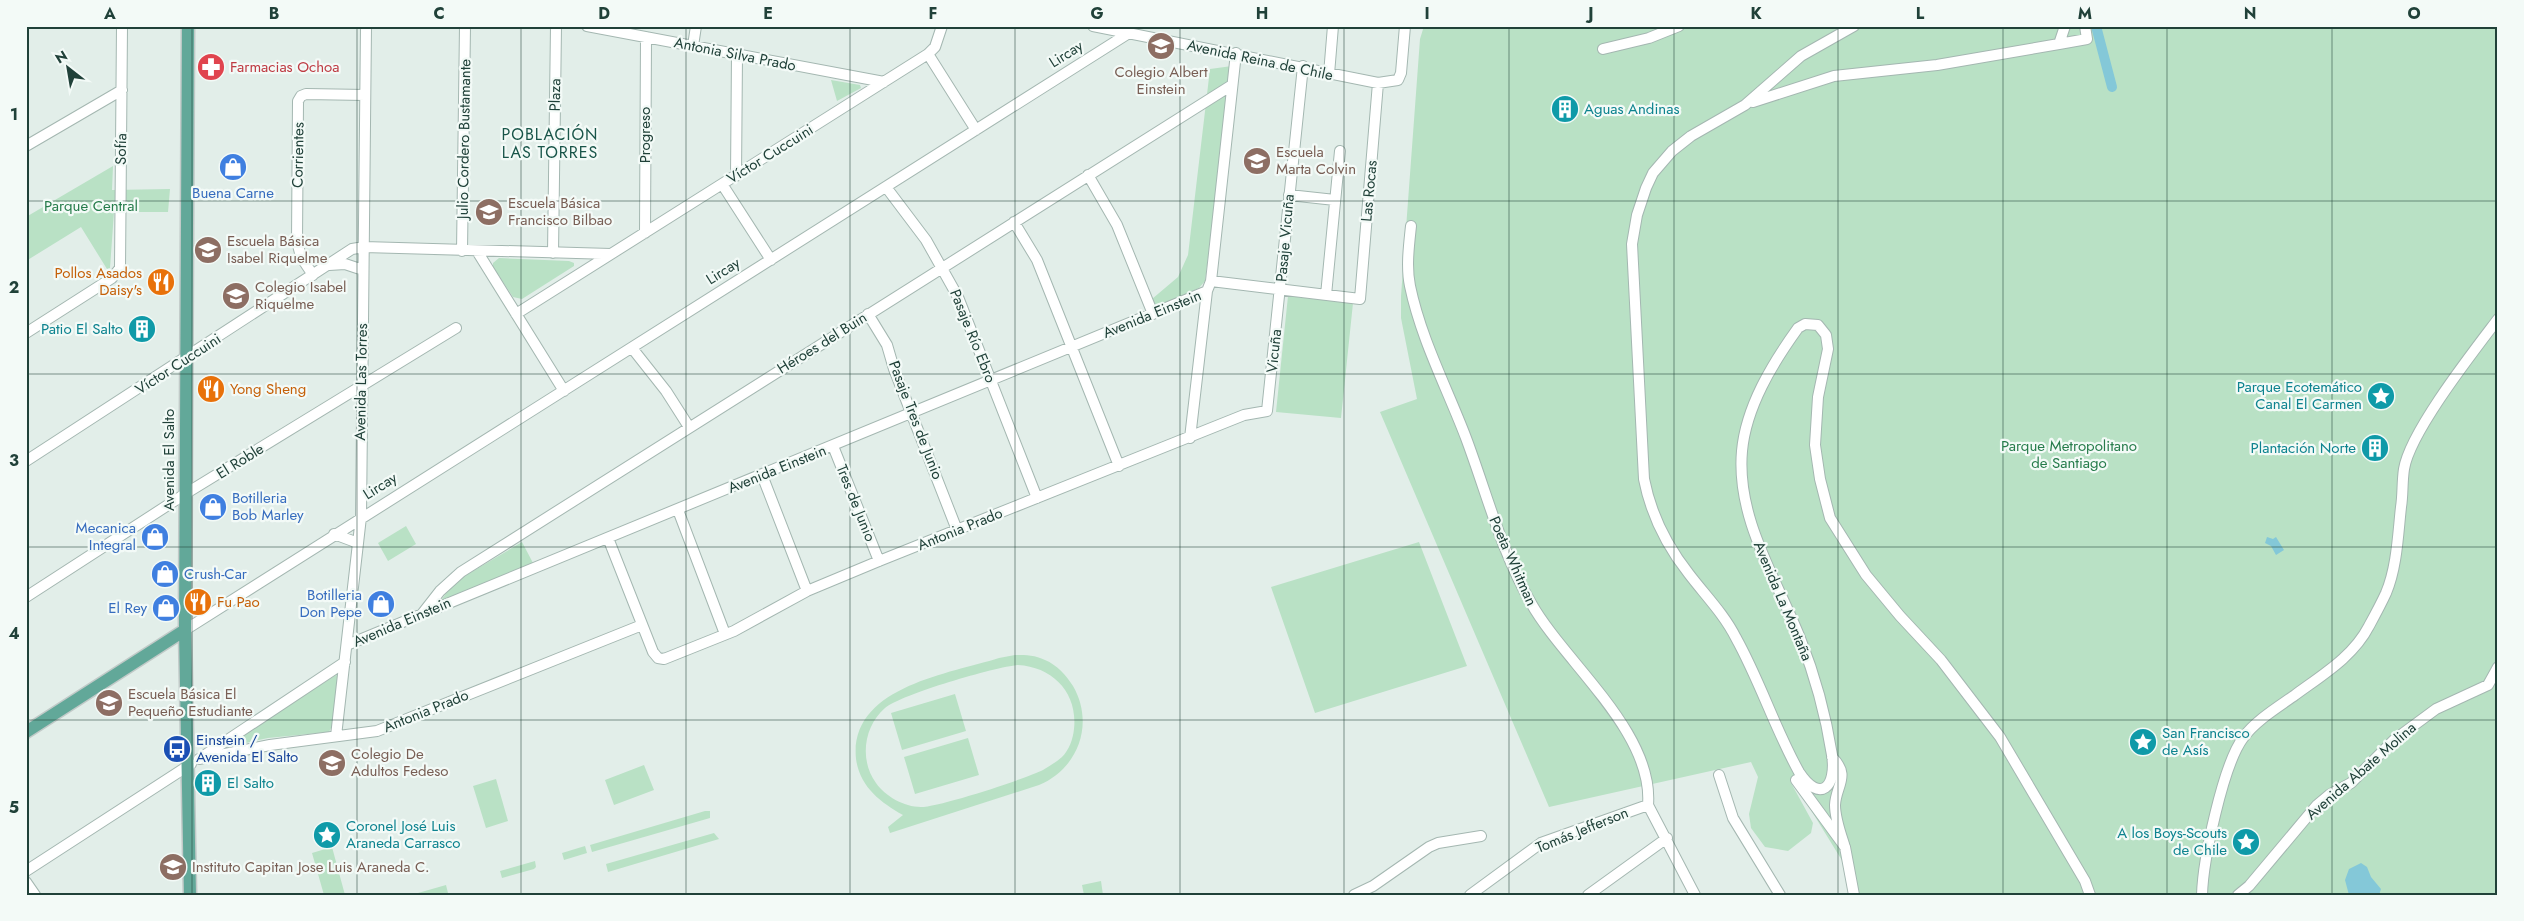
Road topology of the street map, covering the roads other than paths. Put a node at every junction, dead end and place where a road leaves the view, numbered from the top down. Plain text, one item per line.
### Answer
1 (122, 26) edge
2 (188, 26) edge
3 (366, 26) edge
4 (465, 26) edge
5 (556, 26) edge
6 (587, 26) edge
7 (696, 26) edge
8 (942, 26) edge
9 (1093, 26) edge
10 (1333, 26) edge
11 (1405, 26) edge
12 (1679, 26) edge
13 (1854, 26) edge
14 (2065, 26) edge
15 (2085, 26) edge
16 (1129, 33) junction
17 (646, 37) junction
18 (2059, 44) junction
19 (692, 46) junction
20 (1603, 49) dead end
21 (1236, 53) junction
22 (928, 54) junction
23 (737, 55) junction
24 (1303, 66) junction
25 (1329, 74) junction
26 (884, 82) junction
27 (1378, 83) junction
28 (1232, 85) junction
29 (122, 90) junction
30 (365, 95) junction
31 (1745, 105) junction
32 (976, 130) junction
33 (26, 146) edge
34 (1340, 151) dead end
35 (1088, 175) junction
36 (736, 176) junction
37 (722, 184) junction
38 (886, 187) junction
39 (1289, 195) junction
40 (1335, 200) junction
41 (1014, 222) junction
42 (1411, 226) dead end
43 (645, 233) junction
44 (364, 247) junction
45 (462, 251) junction
46 (477, 251) junction
47 (553, 253) junction
48 (611, 254) junction
49 (771, 260) junction
50 (328, 266) junction
51 (942, 267) junction
52 (363, 270) junction
53 (313, 276) junction
54 (1211, 281) junction
55 (1280, 290) junction
56 (1207, 291) junction
57 (1326, 295) junction
58 (516, 314) junction
59 (868, 314) junction
60 (1153, 314) junction
61 (2498, 319) edge
62 (456, 328) dead end
63 (26, 333) edge
64 (632, 348) junction
65 (1070, 348) junction
66 (186, 359) junction
67 (992, 381) junction
68 (361, 387) junction
69 (564, 390) junction
70 (1268, 411) joint
71 (912, 414) junction
72 (689, 428) junction
73 (1190, 438) junction
74 (833, 446) junction
75 (26, 461) edge
76 (1119, 466) junction
77 (762, 475) junction
78 (185, 494) junction
79 (1037, 498) junction
80 (678, 510) junction
81 (361, 517) junction
82 (957, 530) junction
83 (334, 534) junction
84 (608, 538) junction
85 (358, 543) junction
86 (879, 561) junction
87 (807, 592) junction
88 (26, 597) edge
89 (422, 614) junction
90 (642, 625) junction
91 (185, 630) junction
92 (726, 634) junction
93 (347, 646) junction
94 (345, 662) junction
95 (2498, 667) edge
96 (26, 732) edge
97 (336, 736) junction
98 (1832, 757) junction
99 (199, 759) junction
100 (188, 766) junction
101 (1719, 775) dead end
102 (1796, 780) dead end
103 (1648, 805) junction
104 (1481, 836) dead end
105 (1667, 838) junction
106 (1842, 845) junction
107 (26, 871) edge
108 (26, 882) edge
109 (35, 895) edge
110 (190, 895) edge
111 (1354, 895) edge
112 (1470, 895) edge
113 (1588, 895) edge
114 (1694, 895) edge
115 (1780, 895) edge
116 (1854, 895) edge
117 (2090, 895) edge
118 (2202, 895) edge
119 (2238, 895) edge

1 - 29 street, Sofía
2 - 66 main road, Avenida El Salto
3 - 30 street, Avenida Las Torres
4 - 45 street, Julio Cordero Bustamante
5 - 47 street, Plaza
6 - 17 street, Antonia Silva Prado
7 - 19 street
8 - 22 street
9 - 16 street, Avenida Reina de Chile
10 - 25 street
11 - 27 street, Avenida Reina de Chile
12 - 20 street
13 - 31 street, Avenida La Montaña
14 - 18 street
15 - 18 street
16 - 21 street, Avenida Reina de Chile
16 - 32 street, Lircay
17 - 19 street, Antonia Silva Prado
17 - 43 street, Progreso
18 - 31 street
19 - 23 street, Antonia Silva Prado
21 - 24 street, Avenida Reina de Chile
21 - 28 street, Avenida Einstein
22 - 26 street, Víctor Cuccuini
22 - 32 street
23 - 26 street, Antonia Silva Prado
23 - 36 street
24 - 25 street, Avenida Reina de Chile
24 - 39 street, Pasaje Vicuña
25 - 27 street, Avenida Reina de Chile
26 - 36 street, Víctor Cuccuini
27 - 57 street, Las Rocas
28 - 35 street, Héroes del Buin
28 - 54 street, Avenida Einstein
29 - 33 street
29 - 63 street, Sofía
30 - 44 street, Avenida Las Torres
30 - 53 street, Corrientes
31 - 98 street, Avenida La Montaña
32 - 38 street, Lircay
34 - 40 street
35 - 41 street, Héroes del Buin
35 - 60 street
36 - 37 street, Víctor Cuccuini
37 - 43 street, Víctor Cuccuini
37 - 49 street
38 - 49 street, Lircay
38 - 51 street, Pasaje Río Ebro
39 - 40 street
39 - 55 street, Pasaje Vicuña
40 - 57 street
41 - 51 street, Héroes del Buin
41 - 65 street
42 - 103 street, Poeta Whitman
43 - 48 street, Víctor Cuccuini
44 - 45 street, Víctor Cuccuini
44 - 50 street, Víctor Cuccuini
44 - 52 street, Avenida Las Torres
45 - 46 street, Víctor Cuccuini
46 - 47 street, Víctor Cuccuini
46 - 58 street
47 - 48 street, Víctor Cuccuini
48 - 58 street, Víctor Cuccuini
49 - 64 street, Lircay
50 - 52 street
50 - 53 street, Víctor Cuccuini
51 - 59 street, Héroes del Buin
51 - 67 street, Pasaje Río Ebro
52 - 68 street, Avenida Las Torres
53 - 66 street, Víctor Cuccuini
54 - 55 street
54 - 56 street, Avenida Einstein
55 - 57 street
55 - 70 street, Vicuña
56 - 60 street, Avenida Einstein
56 - 73 street, Avenida Einstein
58 - 69 street
59 - 71 street, Pasaje Tres de Junio
59 - 72 street, Héroes del Buin
60 - 65 street, Avenida Einstein
61 - 118 street
62 - 68 street, El Roble
64 - 69 street, Lircay
64 - 72 street
65 - 67 street, Avenida Einstein
65 - 76 street
66 - 75 street, Víctor Cuccuini
66 - 78 main road, Avenida El Salto
67 - 71 street, Avenida Einstein
67 - 79 street, Pasaje Río Ebro
68 - 78 street, El Roble
68 - 81 street, Avenida Las Torres
69 - 81 street, Lircay
70 - 73 street, Antonia Prado
71 - 74 street, Avenida Einstein
71 - 82 street, Pasaje Tres de Junio
72 - 89 street, Héroes del Buin
73 - 76 street, Antonia Prado
74 - 77 street, Avenida Einstein
74 - 86 street, Tres de Junio
76 - 79 street, Antonia Prado
77 - 80 street, Avenida Einstein
77 - 87 street
78 - 88 street, El Roble
78 - 91 main road, Avenida El Salto
79 - 82 street, Antonia Prado
80 - 84 street, Avenida Einstein
80 - 92 street
81 - 83 street, Lircay
81 - 85 street, Avenida Las Torres
82 - 86 street, Antonia Prado
83 - 85 street
83 - 91 street, Lircay
84 - 89 street, Avenida Einstein
84 - 90 street
85 - 93 street, Avenida Las Torres
86 - 87 street, Antonia Prado
87 - 92 street, Antonia Prado
89 - 93 street, Avenida Einstein
90 - 92 street, Antonia Prado
90 - 97 street, Antonia Prado
91 - 96 main road, Lircay
91 - 100 main road, Avenida El Salto
93 - 94 street, Avenida Las Torres
94 - 97 street, Avenida Las Torres
94 - 99 street, Avenida Einstein
95 - 119 street, Avenida Abate Molina
97 - 99 street, Antonia Prado
98 - 106 street
98 - 117 street, Avenida La Montaña
99 - 100 street, Avenida Einstein
100 - 107 street, Avenida Einstein
100 - 110 main road, Avenida El Salto
101 - 115 street
102 - 106 street
103 - 105 street, Poeta Whitman
103 - 112 street, Tomás Jefferson
104 - 111 street
105 - 113 street
105 - 114 street, Poeta Whitman
106 - 116 street
108 - 109 street

